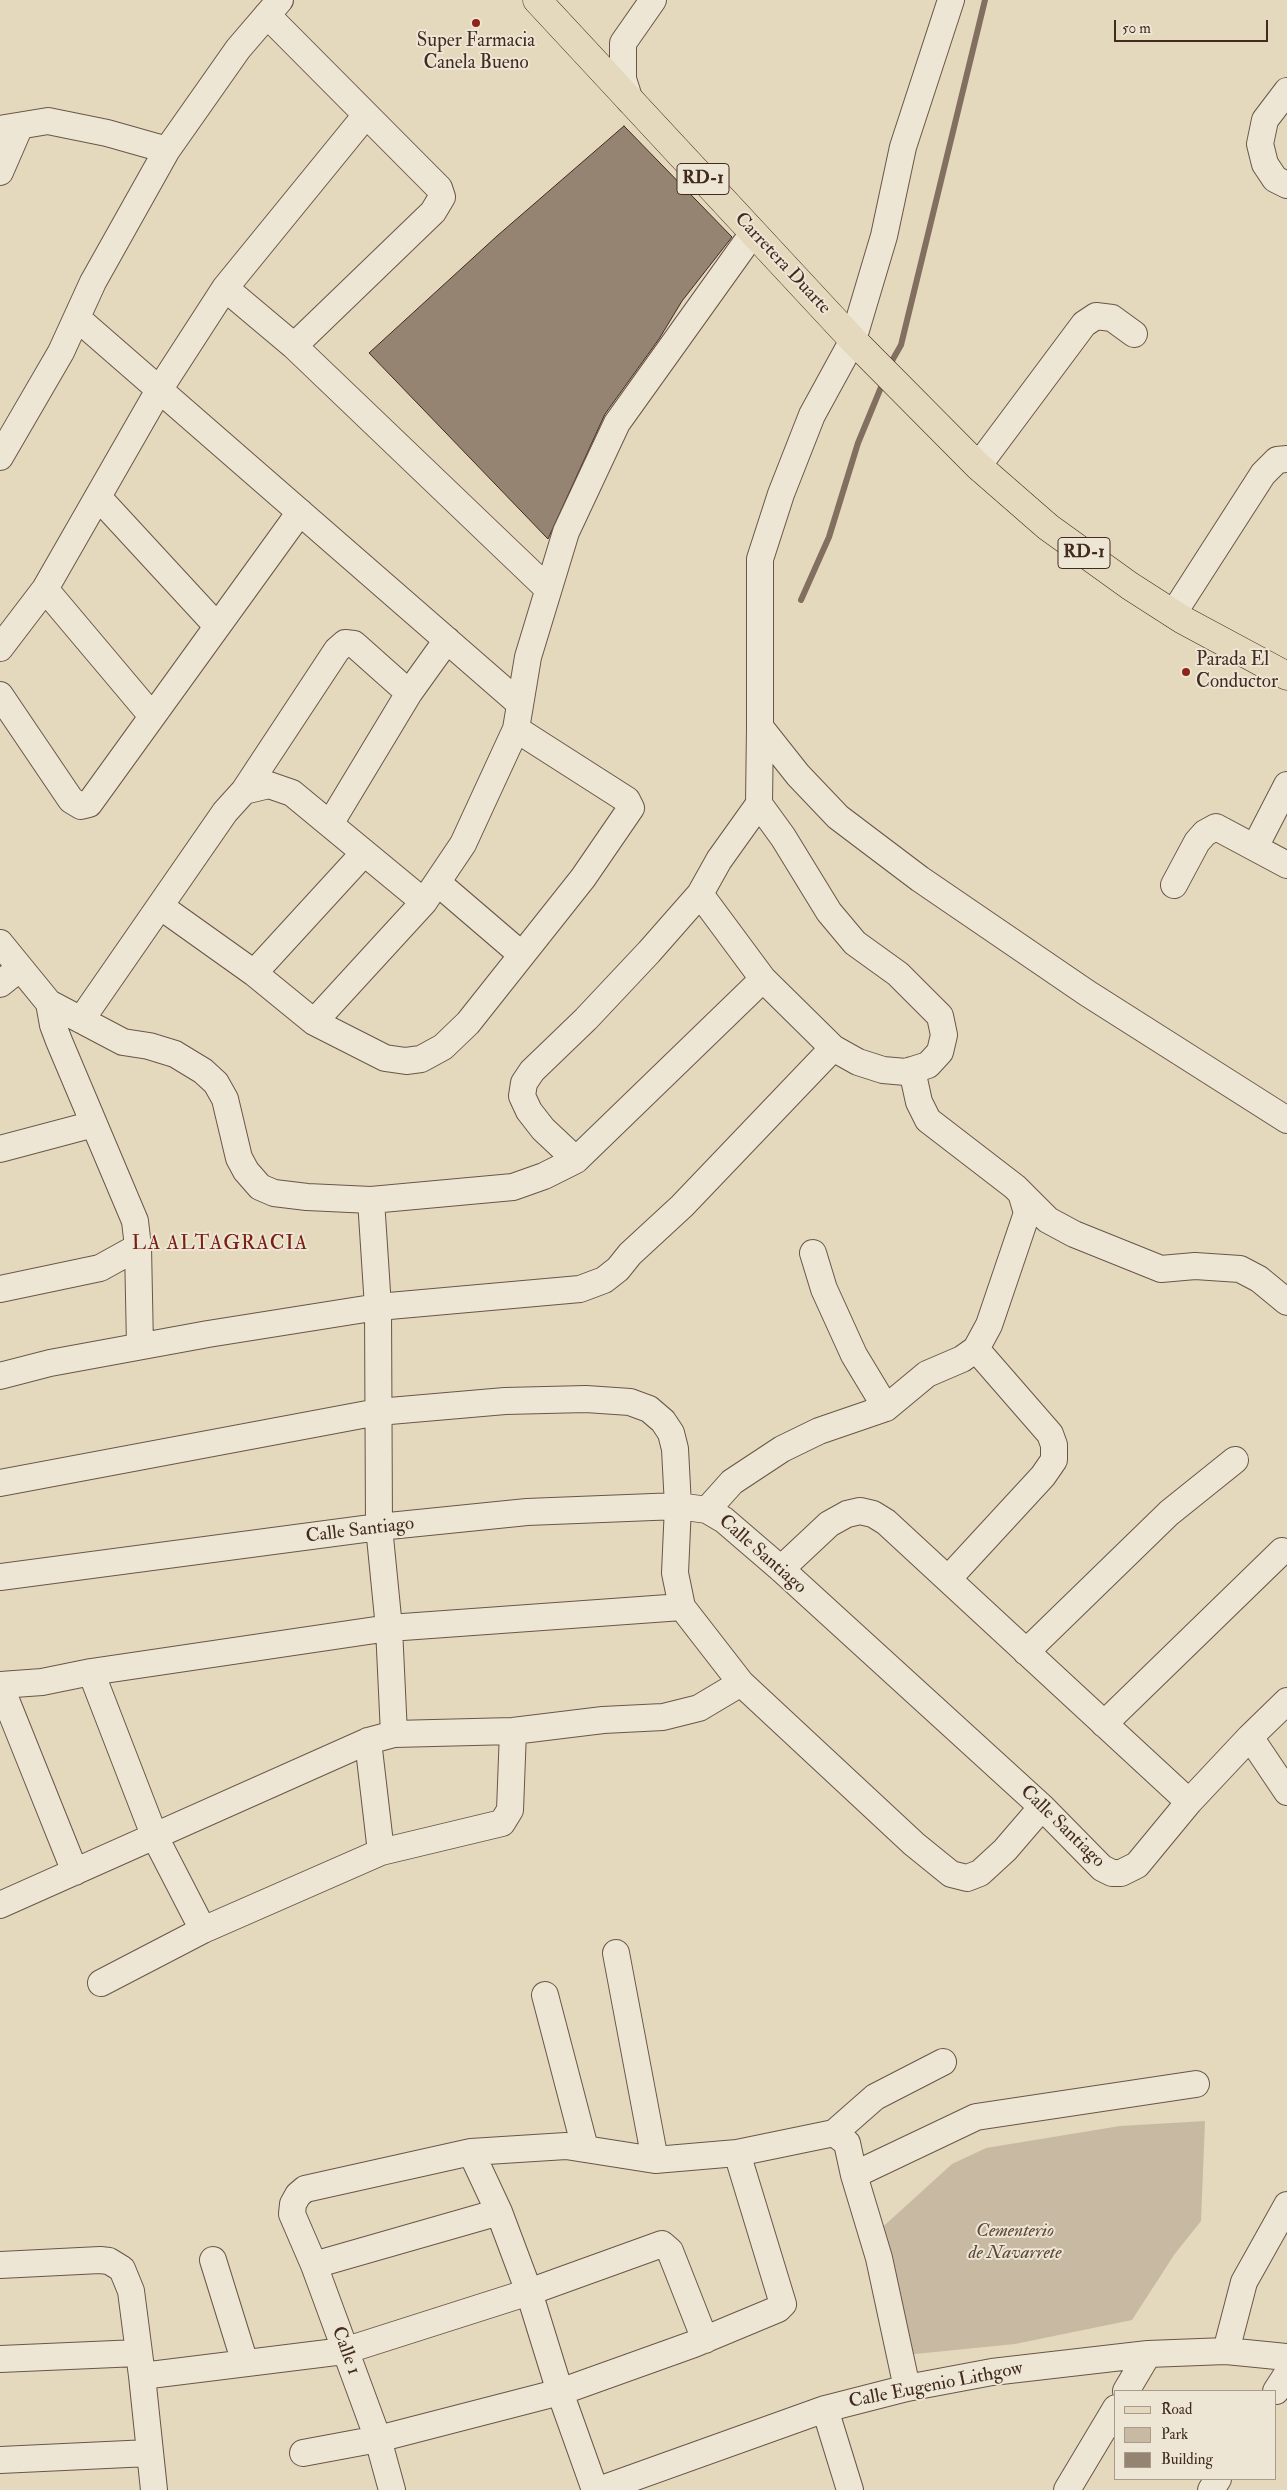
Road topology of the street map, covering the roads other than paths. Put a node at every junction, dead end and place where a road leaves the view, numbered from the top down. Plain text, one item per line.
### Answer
1 (537, 0) edge
2 (653, 0) edge
3 (951, 0) edge
4 (274, 8) edge
5 (1287, 91) edge
6 (630, 101) junction
7 (366, 115) junction
8 (10, 127) edge
9 (167, 150) junction
10 (0, 172) edge
11 (1287, 185) edge
12 (754, 233) junction
13 (224, 288) junction
14 (77, 318) junction
15 (1134, 334) dead end
16 (294, 346) junction
17 (861, 349) junction
18 (159, 390) junction
19 (0, 457) edge
20 (1287, 459) edge
21 (978, 466) junction
22 (98, 497) junction
23 (300, 512) junction
24 (46, 589) junction
25 (548, 590) junction
26 (1173, 614) junction
27 (217, 626) junction
28 (447, 640) junction
29 (0, 648) edge
30 (1287, 676) edge
31 (409, 693) junction
32 (0, 695) edge
33 (520, 703) junction
34 (152, 716) junction
35 (760, 727) junction
36 (516, 729) junction
37 (1287, 785) edge
38 (244, 791) junction
39 (759, 804) junction
40 (330, 824) junction
41 (1255, 847) junction
42 (364, 853) junction
43 (1287, 865) edge
44 (1174, 885) dead end
45 (431, 892) junction
46 (700, 894) junction
47 (160, 906) junction
48 (0, 943) edge
49 (522, 955) junction
50 (20, 968) junction
51 (254, 973) junction
52 (763, 979) junction
53 (0, 984) edge
54 (49, 1003) junction
55 (82, 1020) junction
56 (314, 1022) junction
57 (833, 1048) junction
58 (912, 1070) junction
59 (1287, 1120) edge
60 (94, 1124) junction
61 (0, 1149) edge
62 (576, 1160) junction
63 (1022, 1196) junction
64 (371, 1200) junction
65 (138, 1247) junction
66 (813, 1253) dead end
67 (0, 1289) edge
68 (1287, 1302) edge
69 (378, 1306) junction
70 (140, 1346) junction
71 (976, 1349) junction
72 (0, 1376) edge
73 (886, 1408) junction
74 (378, 1412) junction
75 (1235, 1460) dead end
76 (0, 1484) edge
77 (678, 1506) junction
78 (707, 1510) junction
79 (379, 1528) junction
80 (1282, 1551) dead end
81 (781, 1570) junction
82 (0, 1577) edge
83 (948, 1579) junction
84 (682, 1607) junction
85 (389, 1628) junction
86 (1026, 1652) junction
87 (91, 1672) junction
88 (741, 1683) junction
89 (1287, 1701) edge
90 (1104, 1724) junction
91 (513, 1731) junction
92 (394, 1734) junction
93 (1250, 1737) junction
94 (368, 1740) junction
95 (1287, 1792) edge
96 (1189, 1802) junction
97 (1042, 1807) junction
98 (154, 1835) junction
99 (381, 1852) junction
100 (75, 1872) junction
101 (0, 1905) edge
102 (203, 1930) junction
103 (616, 1953) dead end
104 (100, 1983) dead end
105 (545, 1995) dead end
106 (943, 2062) dead end
107 (1196, 2084) dead end
108 (834, 2132) junction
109 (585, 2148) junction
110 (471, 2152) junction
111 (738, 2153) junction
112 (655, 2160) junction
113 (854, 2175) junction
114 (1287, 2205) edge
115 (499, 2212) junction
116 (213, 2260) dead end
117 (0, 2265) edge
118 (314, 2266) junction
119 (529, 2292) junction
120 (705, 2340) junction
121 (344, 2351) junction
122 (1226, 2351) junction
123 (1148, 2354) junction
124 (1287, 2357) edge
125 (0, 2359) edge
126 (245, 2363) junction
127 (140, 2364) junction
128 (1287, 2374) edge
129 (907, 2388) junction
130 (1127, 2390) edge
131 (1277, 2390) edge
132 (560, 2392) junction
133 (825, 2410) junction
134 (1114, 2411) edge
135 (378, 2439) junction
136 (149, 2453) junction
137 (303, 2453) dead end
138 (0, 2460) edge
139 (154, 2490) edge
140 (392, 2490) edge
141 (595, 2490) edge
142 (599, 2490) edge
143 (850, 2490) edge
144 (1067, 2490) edge

1 - 6 main road, Carretera Duarte / RD-1
2 - 6 street
3 - 17 street
4 - 7 street
4 - 9 street
5 - 11 street
6 - 12 main road, Carretera Duarte / RD-1
7 - 13 street
7 - 16 street
8 - 9 street
8 - 10 street
9 - 14 street
12 - 17 main road, Carretera Duarte / RD-1
12 - 25 street
13 - 16 street
13 - 18 street
14 - 18 street
14 - 19 street
15 - 21 street
16 - 25 street
17 - 21 main road, Carretera Duarte / RD-1
17 - 35 street
18 - 22 street
18 - 23 street
20 - 26 street
21 - 26 main road, RD-1
22 - 24 street
22 - 27 street
23 - 27 street
23 - 28 street
24 - 29 street
24 - 34 street
25 - 33 street
26 - 30 main road, RD-1
27 - 34 street
28 - 31 street
28 - 33 street
31 - 38 street
31 - 40 street
32 - 34 street
33 - 36 street
35 - 39 street
35 - 59 street
36 - 45 street
36 - 49 street
37 - 41 street
38 - 40 street
38 - 47 street
39 - 46 street
39 - 58 street
40 - 42 street
41 - 43 street
41 - 44 street
42 - 45 street
42 - 51 street
45 - 49 street
45 - 56 street
46 - 52 street
46 - 62 street
47 - 51 street
47 - 55 street
48 - 50 street
49 - 56 street
50 - 53 street
50 - 54 street
51 - 56 street
52 - 57 street
52 - 62 street
54 - 55 street
54 - 60 street
55 - 64 street
57 - 58 street
57 - 69 street
58 - 63 street
60 - 61 street
60 - 65 street
62 - 64 street
63 - 68 street
63 - 71 street
64 - 69 street
65 - 67 street
65 - 70 street
66 - 73 street
69 - 70 street
69 - 74 street
70 - 72 street
71 - 73 street
71 - 83 street
73 - 78 street
74 - 76 street
74 - 77 street
74 - 79 street
75 - 86 street
77 - 78 street, Calle Santiago
77 - 79 street, Calle Santiago
77 - 84 street
78 - 81 street, Calle Santiago
79 - 82 street, Calle Santiago
79 - 85 street
80 - 90 street
81 - 83 street
81 - 97 street, Calle Santiago
83 - 86 street
84 - 85 street
84 - 88 street
85 - 87 street
85 - 92 street
86 - 90 street
87 - 98 street
87 - 100 street
88 - 91 street
88 - 97 street
89 - 93 street, Calle Santiago
90 - 96 street
91 - 92 street
91 - 99 street
92 - 94 street
93 - 95 street
93 - 96 street, Calle Santiago
94 - 98 street
94 - 99 street
96 - 97 street, Calle Santiago
98 - 100 street
98 - 102 street
99 - 102 street
100 - 101 street
102 - 104 street
103 - 112 street
105 - 109 street
106 - 108 street
107 - 113 street
108 - 111 street
108 - 113 street
109 - 110 street
109 - 112 street
110 - 115 street
110 - 118 street, Calle 1
111 - 112 street
111 - 120 street
113 - 129 street
114 - 122 street
115 - 118 street
115 - 119 street
116 - 126 street
117 - 127 street
118 - 121 street, Calle 1
119 - 120 street
119 - 121 street
119 - 132 street
120 - 132 street
121 - 126 street
121 - 135 street, Calle 1
122 - 123 street, Calle Eugenio Lithgow
122 - 124 street, Calle Eugenio Lithgow
123 - 129 street, Calle Eugenio Lithgow
123 - 130 street
125 - 127 street
126 - 127 street
127 - 136 street
128 - 131 street
129 - 133 street, Calle Eugenio Lithgow
132 - 135 street
132 - 141 street
133 - 142 street, Calle Eugenio Lithgow
133 - 143 street
134 - 144 street
135 - 137 street
135 - 140 street, Calle 1
136 - 138 street
136 - 139 street

